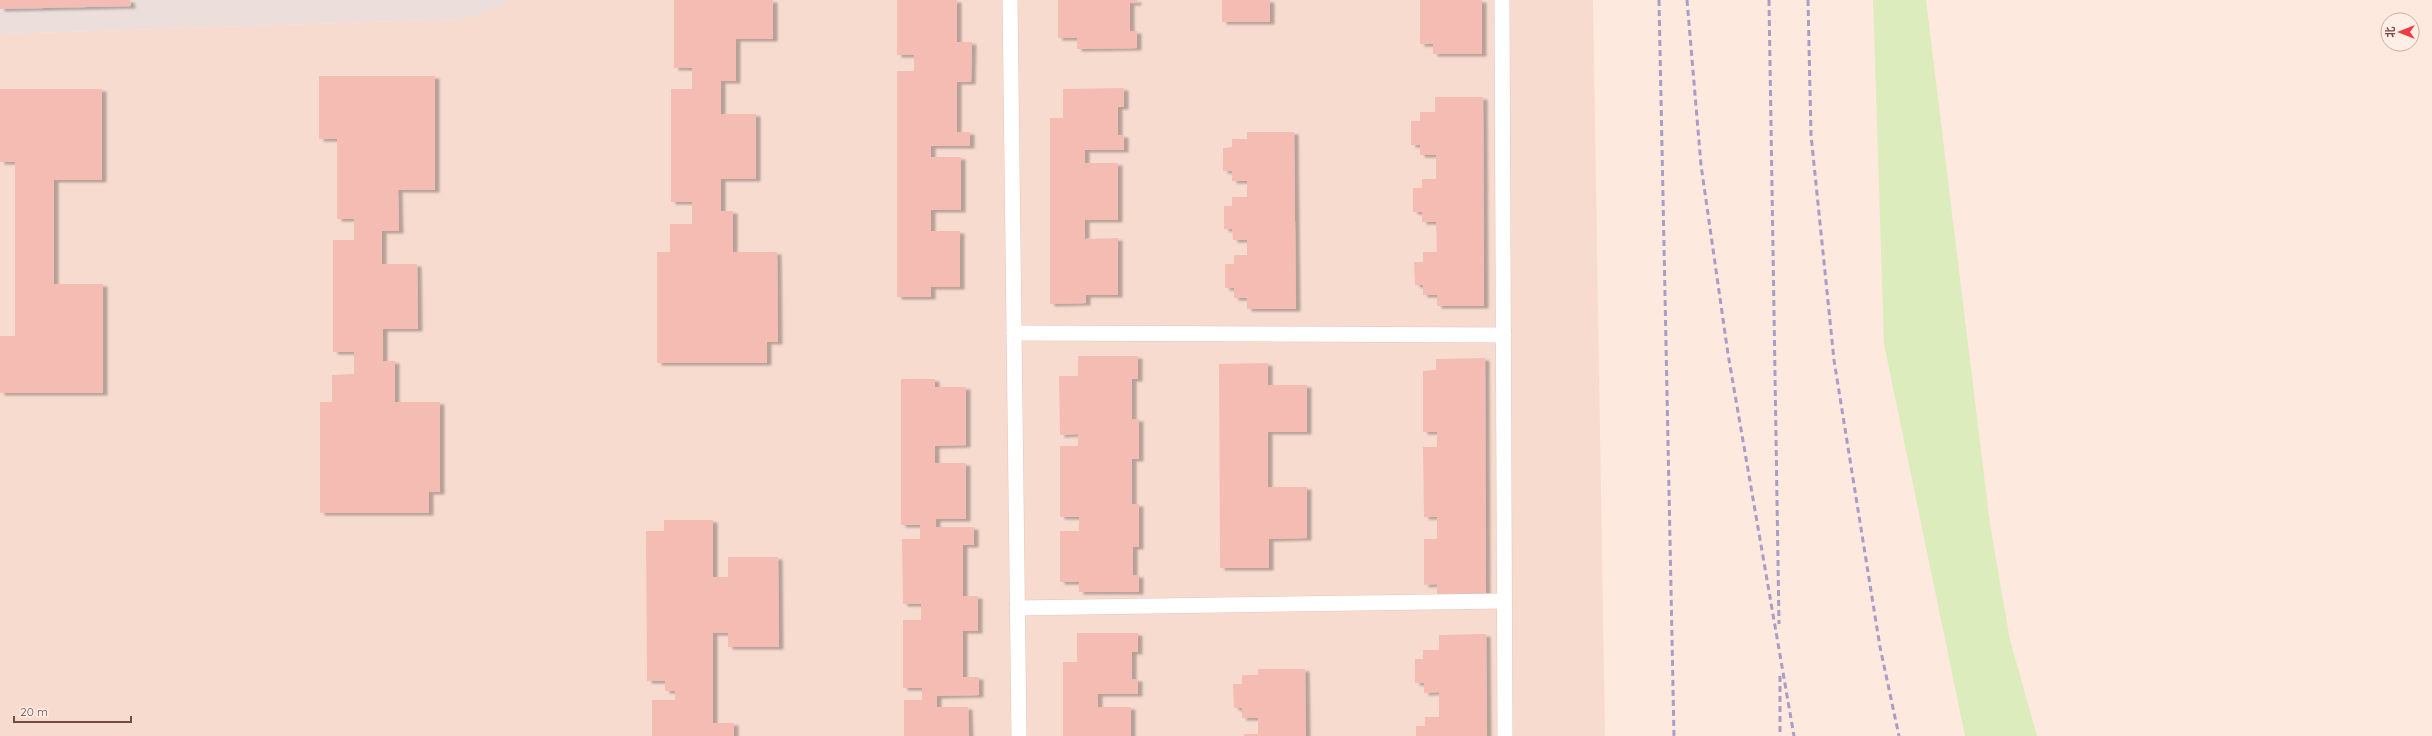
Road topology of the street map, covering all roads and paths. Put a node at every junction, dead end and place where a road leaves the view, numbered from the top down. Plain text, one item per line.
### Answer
1 (1010, 0) edge
2 (1502, 0) edge
3 (1014, 333) junction
4 (1504, 335) junction
5 (1504, 602) junction
6 (1017, 608) junction
7 (1019, 736) edge
8 (1505, 736) edge

1 - 3 lane
2 - 4 lane
3 - 4 lane
3 - 6 lane
4 - 5 lane
5 - 6 lane
5 - 8 lane
6 - 7 lane

